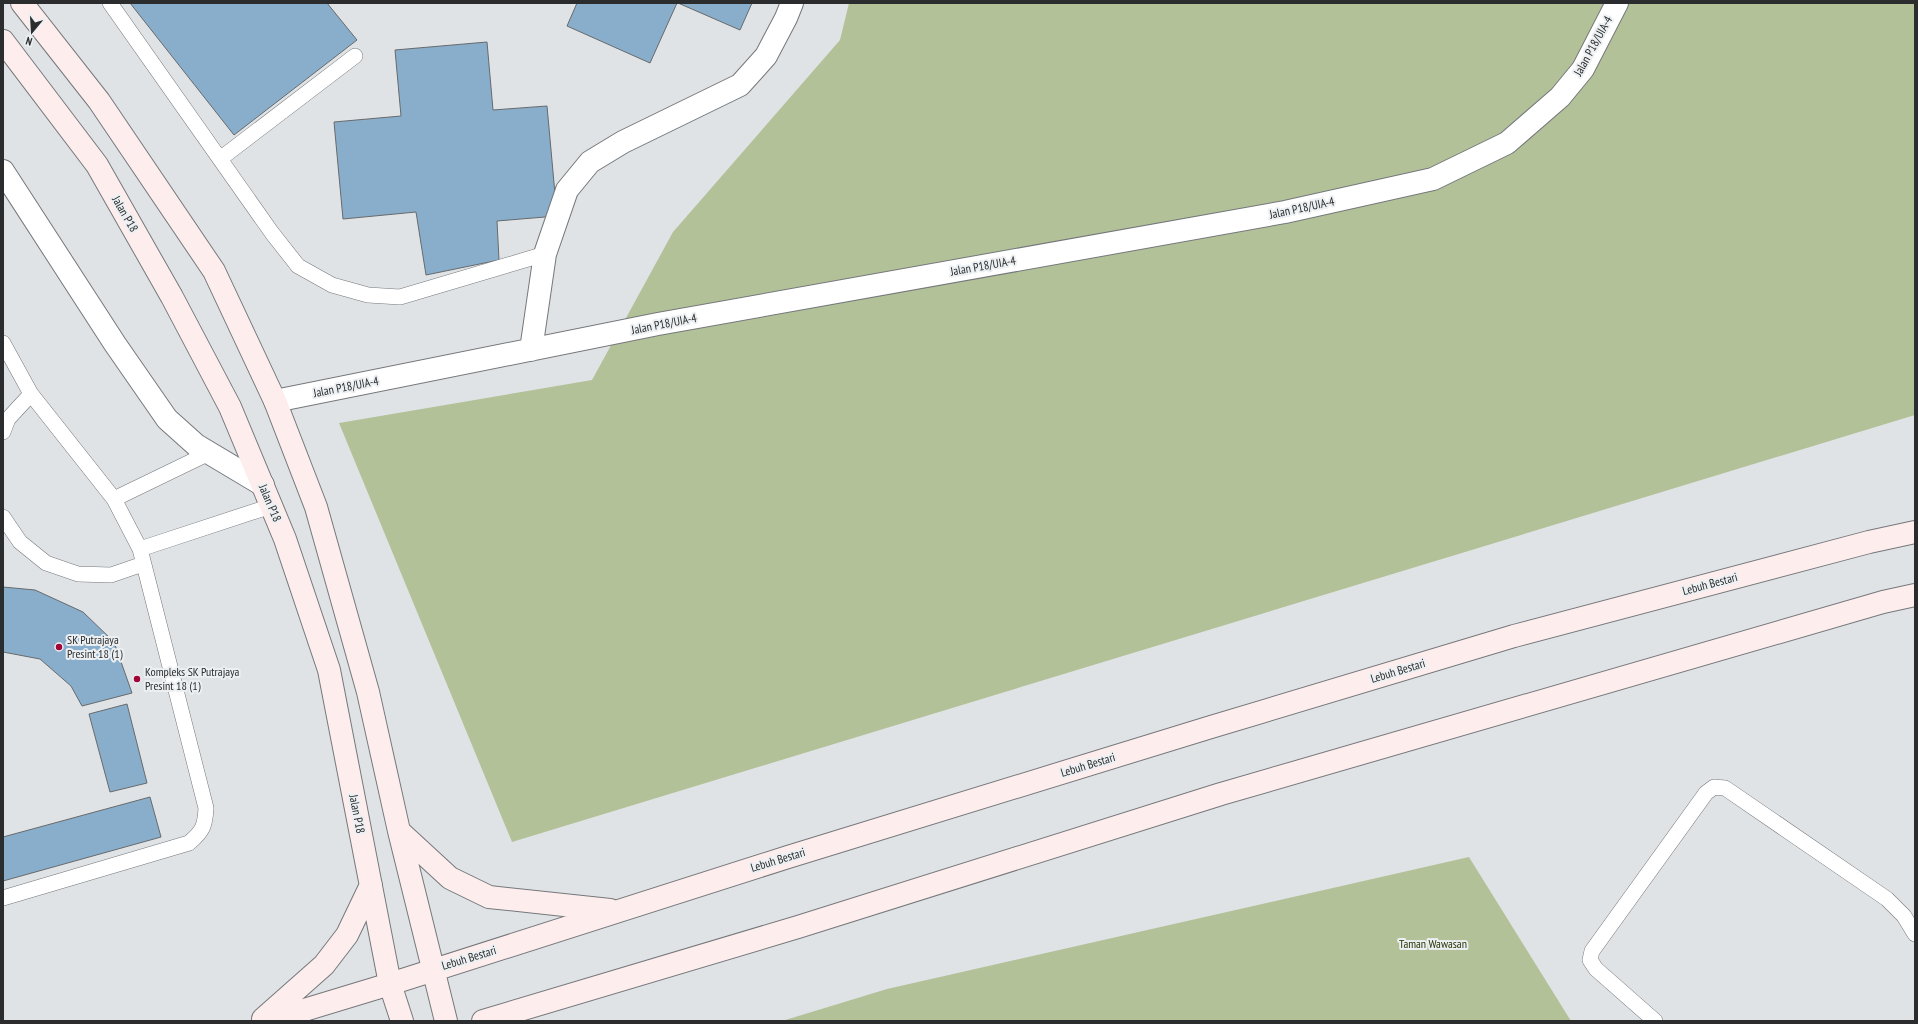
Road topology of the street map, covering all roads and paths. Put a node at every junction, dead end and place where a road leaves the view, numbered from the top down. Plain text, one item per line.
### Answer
1 (22, 3) edge
2 (110, 3) edge
3 (792, 3) edge
4 (1617, 3) edge
5 (3, 41) edge
6 (355, 56) dead end
7 (220, 159) junction
8 (3, 171) edge
9 (545, 254) junction
10 (3, 343) edge
11 (531, 350) junction
12 (31, 394) junction
13 (274, 401) junction
14 (3, 432) edge
15 (209, 453) junction
16 (263, 485) junction
17 (114, 498) junction
18 (272, 506) junction
19 (3, 517) edge
20 (1915, 532) edge
21 (140, 549) junction
22 (143, 564) junction
23 (1915, 595) edge
24 (400, 831) junction
25 (371, 885) junction
26 (3, 898) edge
27 (619, 911) junction
28 (1915, 934) edge
29 (434, 969) junction
30 (390, 984) junction
31 (261, 1021) edge
32 (268, 1021) edge
33 (402, 1021) edge
34 (446, 1021) edge
35 (483, 1021) edge
36 (1656, 1021) edge

1 - 13 main road
2 - 7 lane
3 - 9 street
4 - 11 street, Jalan P18/UIA-4
5 - 16 main road, Jalan P18
6 - 7 lane
7 - 9 lane
8 - 15 street
9 - 11 street
10 - 12 lane
11 - 13 street, Jalan P18/UIA-4
12 - 14 lane
12 - 17 lane
13 - 24 main road
15 - 16 street
15 - 17 lane
16 - 18 main road, Jalan P18
17 - 21 lane
18 - 21 lane
18 - 25 main road, Jalan P18
19 - 22 lane
20 - 27 main road, Lebuh Bestari
21 - 22 lane
22 - 26 lane
23 - 35 main road
24 - 27 main road
24 - 29 main road
25 - 30 main road, Jalan P18
25 - 31 main road
27 - 29 main road, Lebuh Bestari
28 - 36 lane
29 - 30 main road, Lebuh Bestari
29 - 34 main road
30 - 32 main road, Lebuh Bestari
30 - 33 main road, Jalan P18

